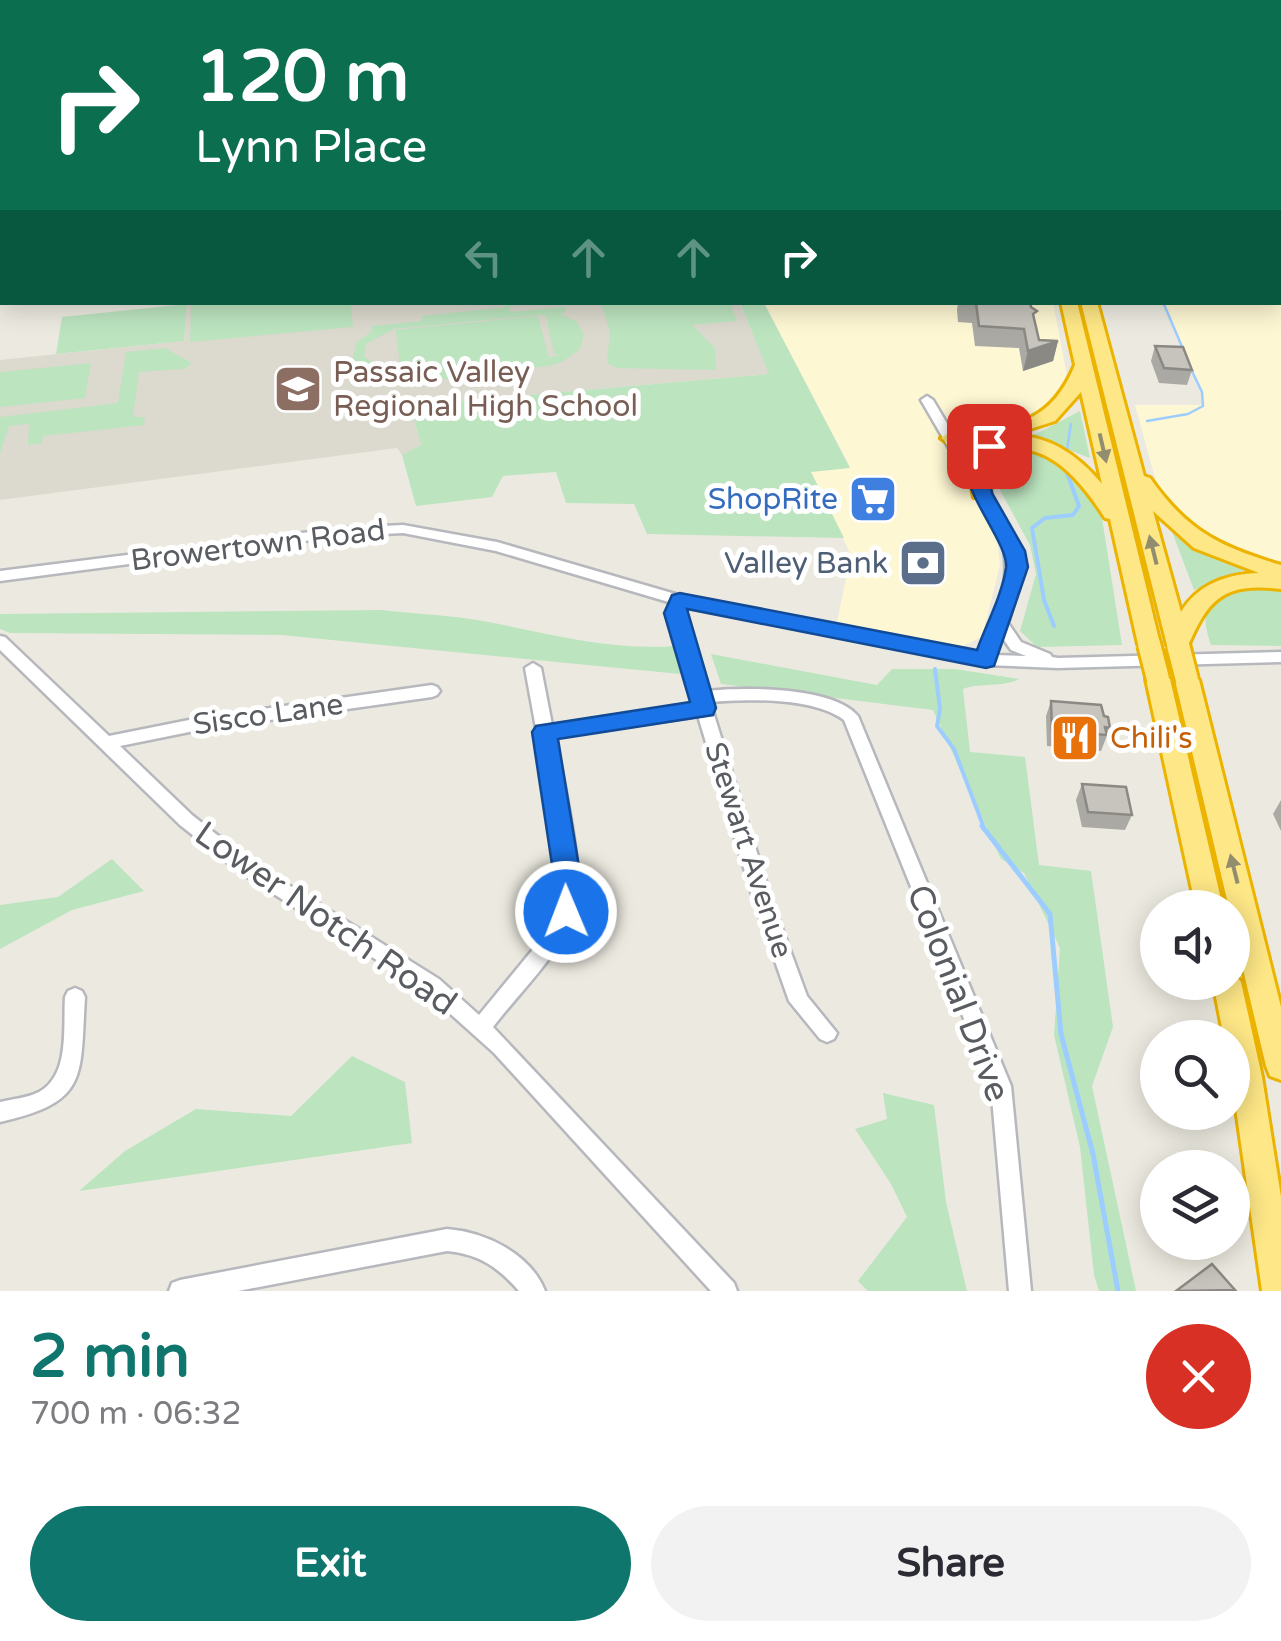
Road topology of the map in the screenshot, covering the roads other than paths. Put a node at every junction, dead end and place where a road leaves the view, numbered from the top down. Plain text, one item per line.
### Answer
1 (1070, 305) edge
2 (1091, 305) edge
3 (1084, 365) junction
4 (927, 400) dead end
5 (1006, 441) junction
6 (952, 443) junction
7 (1131, 464) junction
8 (982, 493) junction
9 (1122, 532) junction
10 (1281, 572) edge
11 (0, 576) edge
12 (1281, 582) edge
13 (680, 600) junction
14 (999, 622) junction
15 (0, 641) edge
16 (1178, 644) junction
17 (1281, 657) edge
18 (986, 660) junction
19 (1058, 663) junction
20 (534, 668) dead end
21 (432, 690) dead end
22 (703, 703) junction
23 (544, 732) junction
24 (105, 743) junction
25 (1206, 890) edge
26 (75, 997) dead end
27 (1230, 1000) edge
28 (480, 1028) junction
29 (827, 1033) dead end
30 (1281, 1066) edge
31 (0, 1112) edge
32 (180, 1291) edge
33 (534, 1291) edge
34 (726, 1291) edge
35 (1020, 1291) edge
36 (1280, 1291) edge

1 - 3 highway
2 - 7 highway
3 - 6 highway
3 -> 9 highway
4 - 6 street
5 - 6 highway
5 - 8 highway
5 - 9 highway
6 - 8 street
7 - 10 highway
16 -> 7 highway
8 - 14 street
9 - 25 highway, bridge
11 - 13 street, Browertown Road
12 - 16 highway
13 - 18 street, Browertown Road
13 - 22 street, Stewart Avenue
14 - 18 street
14 - 19 street
15 - 24 street, Lower Notch Road
30 -> 16 highway, bridge
17 - 19 street, Browertown Road
18 - 19 street, Browertown Road
20 - 23 street
21 - 24 street, Sisco Lane
22 - 23 street
22 - 29 street, Stewart Avenue
22 - 35 street, Colonial Drive
23 - 28 street
24 - 28 street, Lower Notch Road
26 - 31 street
27 - 36 highway
28 - 34 street, Lower Notch Road
32 - 33 street

